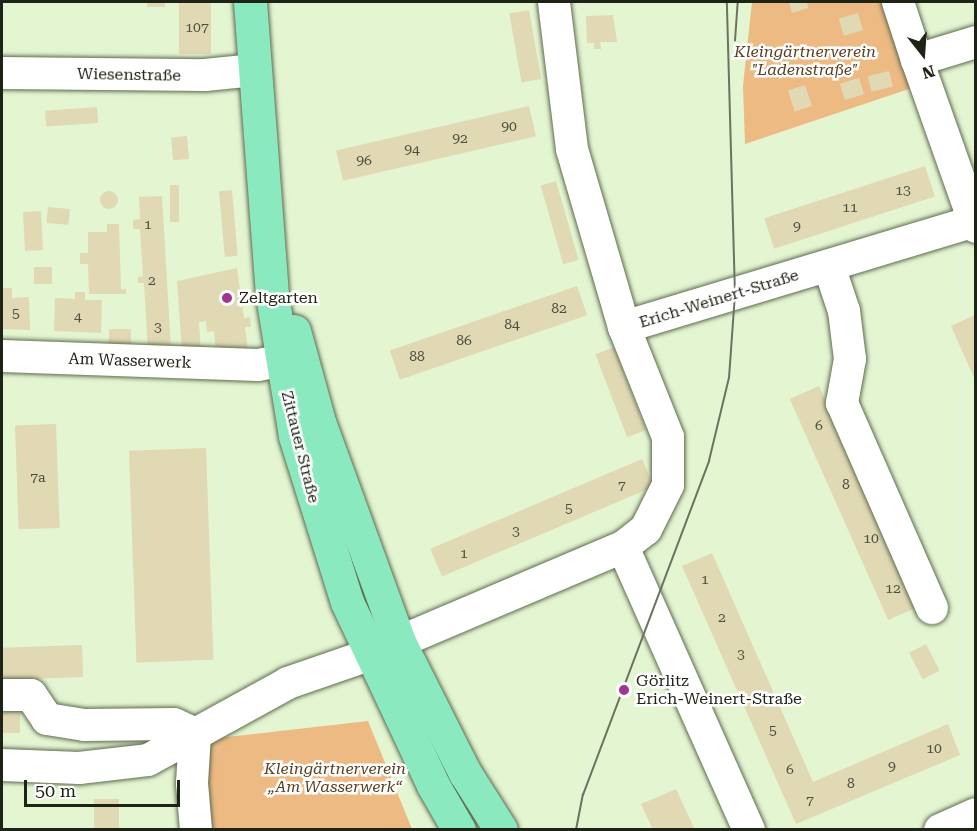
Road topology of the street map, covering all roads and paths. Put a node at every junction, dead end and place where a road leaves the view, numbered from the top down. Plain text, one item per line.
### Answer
1 (250, 2) edge
2 (554, 2) edge
3 (898, 2) edge
4 (975, 42) edge
5 (917, 60) junction
6 (255, 70) junction
7 (2, 73) edge
8 (974, 223) edge
9 (829, 266) junction
10 (624, 327) junction
11 (2, 356) edge
12 (280, 362) junction
13 (623, 547) junction
14 (933, 608) dead end
15 (399, 642) junction
16 (369, 655) junction
17 (2, 695) edge
18 (195, 734) junction
19 (2, 765) edge
20 (975, 814) edge
21 (196, 830) edge
22 (459, 830) edge
23 (501, 830) edge
24 (749, 830) edge
25 (940, 830) edge

1 - 6 main road, Zittauer Straße
2 - 10 street
3 - 5 street, Erich-Weinert-Straße
4 - 5 street
5 - 8 street, Erich-Weinert-Straße
6 - 7 street, Wiesenstraße
6 - 12 main road, Zittauer Straße
8 - 9 street, Erich-Weinert-Straße
9 - 10 street, Erich-Weinert-Straße
9 - 14 street
10 - 13 street, Erich-Weinert-Straße
11 - 12 street, Am Wasserwerk
12 - 15 main road, Zittauer Straße
12 - 16 main road, Zittauer Straße
13 - 15 street, Erich-Weinert-Straße
13 - 24 street
15 - 16 main road
15 - 23 main road, Zittauer Straße
16 - 18 street
16 - 22 main road, Zittauer Straße
17 - 18 street
18 - 19 street
18 - 21 street
20 - 25 street

